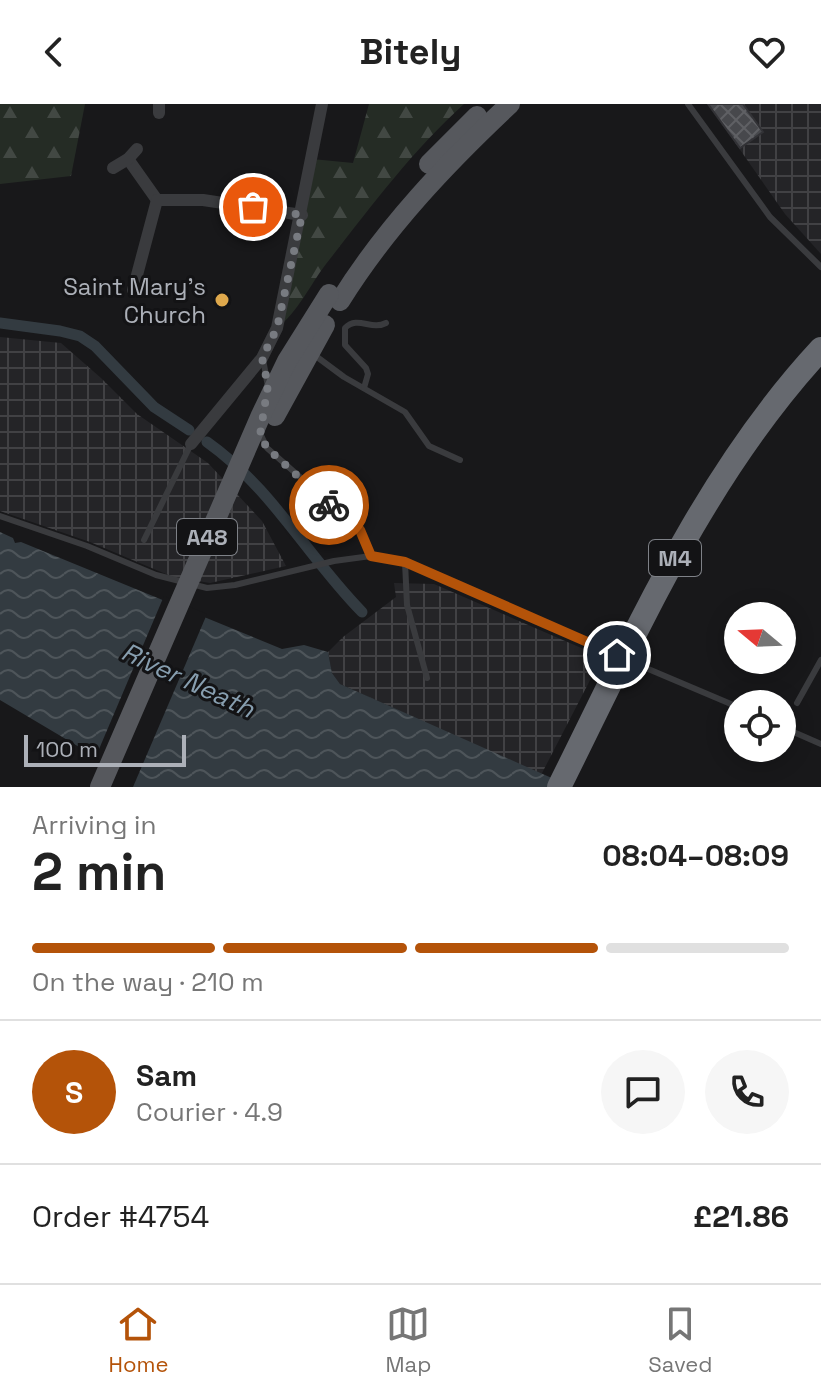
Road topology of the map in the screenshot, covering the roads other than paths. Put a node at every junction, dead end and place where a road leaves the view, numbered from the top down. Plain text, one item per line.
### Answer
1 (322, 104) edge
2 (491, 104) edge
3 (510, 104) edge
4 (688, 104) edge
5 (113, 168) dead end
6 (157, 200) junction
7 (302, 215) junction
8 (821, 267) edge
9 (150, 285) dead end
10 (335, 298) junction
11 (386, 323) dead end
12 (277, 328) junction
13 (821, 349) edge
14 (262, 358) junction
15 (821, 373) edge
16 (364, 388) junction
17 (191, 444) joint
18 (460, 460) dead end
19 (0, 516) edge
20 (144, 540) dead end
21 (371, 556) junction
22 (405, 562) junction
23 (821, 660) edge
24 (427, 678) dead end
25 (724, 701) edge
26 (797, 703) dead end
27 (796, 733) edge
28 (821, 744) edge
29 (100, 787) edge
30 (115, 787) edge
31 (559, 787) edge
32 (576, 787) edge

1 - 7 street
2 - 10 main road, A48
3 - 10 main road, A48
4 - 8 lane
5 - 6 street
6 - 7 street
6 - 9 street
7 - 12 street
10 - 29 main road, A48, bridge
10 - 30 main road, A48, bridge
11 - 16 lane
12 - 14 street
12 - 16 lane
13 - 31 highway, M4, bridge
14 - 17 street
14 - 21 lane
15 - 32 highway, M4
16 - 18 lane
17 - 20 lane
19 - 21 lane
21 - 22 lane
22 - 24 lane
22 - 25 lane
23 - 26 lane
27 - 28 lane

